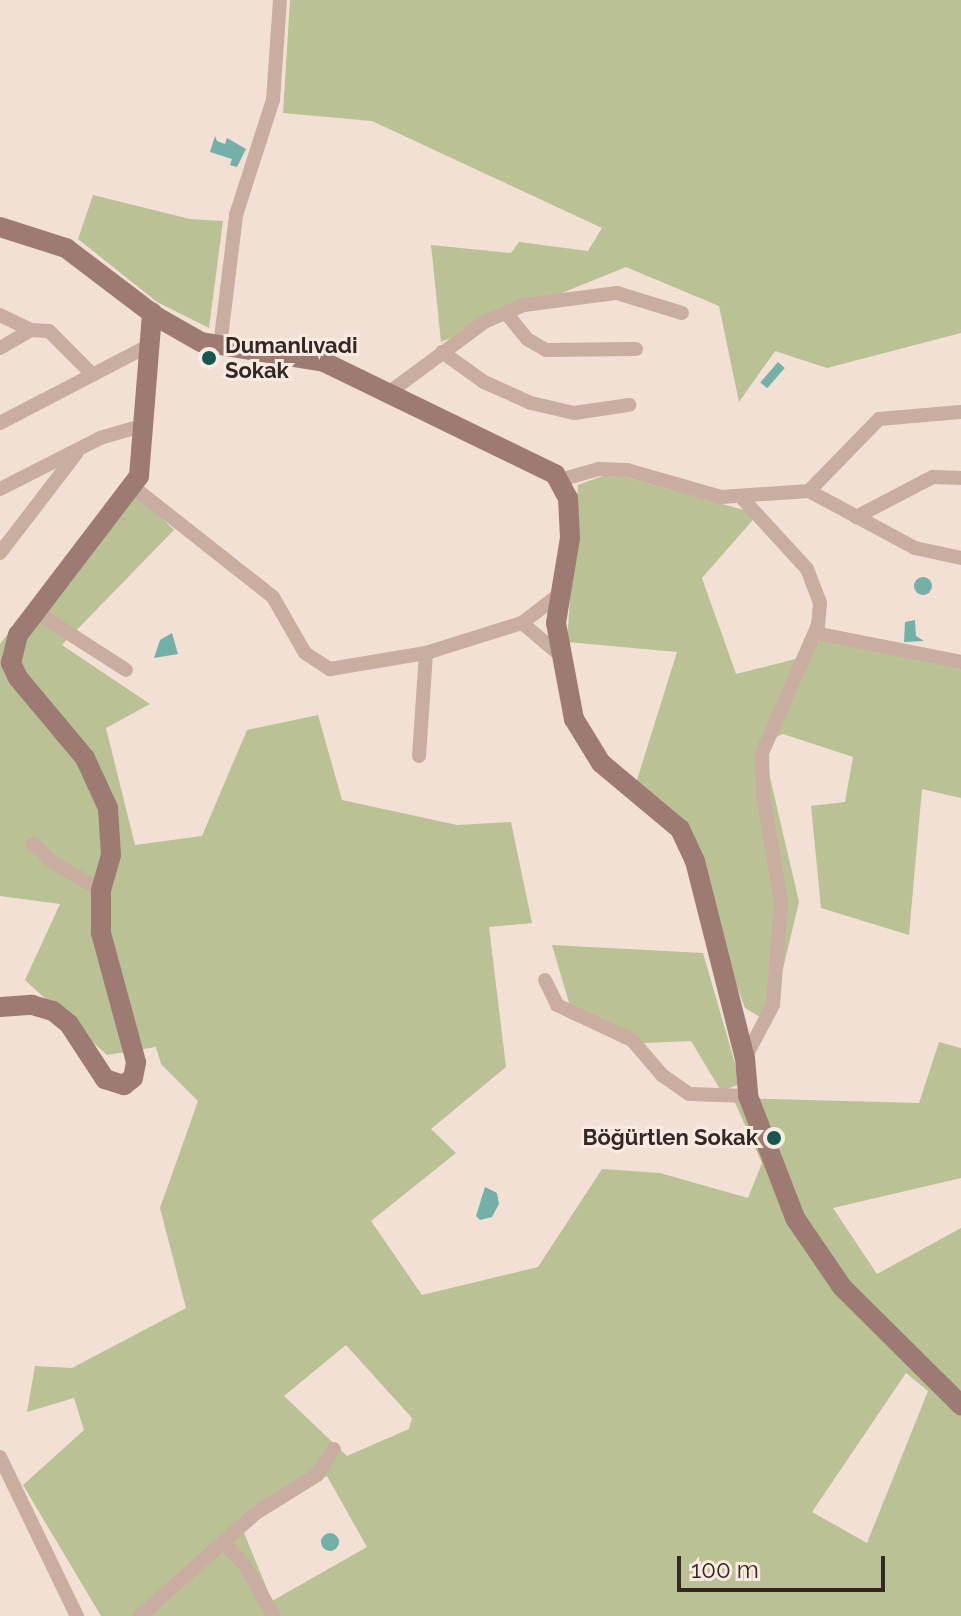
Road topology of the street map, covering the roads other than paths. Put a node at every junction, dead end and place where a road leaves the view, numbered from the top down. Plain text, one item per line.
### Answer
1 (280, 0) edge
2 (0, 227) edge
3 (152, 313) junction
4 (506, 313) junction
5 (682, 313) dead end
6 (0, 315) edge
7 (31, 330) junction
8 (148, 346) junction
9 (220, 346) junction
10 (0, 348) edge
11 (636, 349) dead end
12 (442, 352) junction
13 (93, 375) junction
14 (391, 391) junction
15 (629, 405) dead end
16 (961, 412) edge
17 (0, 423) edge
18 (141, 426) junction
19 (76, 454) junction
20 (961, 478) edge
21 (560, 480) junction
22 (132, 486) junction
23 (0, 489) edge
24 (809, 491) junction
25 (742, 498) junction
26 (856, 517) junction
27 (0, 553) edge
28 (961, 558) edge
29 (561, 593) junction
30 (36, 612) junction
31 (522, 623) junction
32 (815, 633) junction
33 (426, 653) junction
34 (560, 655) junction
35 (961, 662) edge
36 (126, 670) dead end
37 (419, 756) dead end
38 (33, 844) dead end
39 (101, 890) junction
40 (545, 980) dead end
41 (0, 1007) edge
42 (745, 1058) junction
43 (748, 1096) junction
44 (961, 1405) edge
45 (334, 1449) dead end
46 (0, 1457) edge
47 (223, 1542) junction
48 (77, 1616) edge
49 (140, 1616) edge
50 (274, 1616) edge

1 - 9 street
2 - 3 street
3 - 8 street
3 - 9 street
4 - 5 street
4 - 11 street
4 - 12 street
6 - 7 street
7 - 10 street
7 - 13 street
8 - 13 street
8 - 18 street
9 - 14 street
12 - 14 street
12 - 15 street
13 - 17 street
14 - 21 street
16 - 24 street
18 - 19 street
18 - 22 street
19 - 23 street
19 - 27 street
20 - 26 street
21 - 25 street
21 - 29 street
22 - 30 street
22 - 33 street
24 - 25 street
24 - 26 street
25 - 32 street
26 - 28 street
29 - 31 street
29 - 34 street
30 - 36 street
30 - 39 street
31 - 33 street
31 - 34 street
32 - 35 street
32 - 42 street
33 - 37 street
34 - 42 street
38 - 39 street
39 - 41 street
40 - 43 street
42 - 43 street
43 - 44 street
45 - 47 street
46 - 48 street
47 - 49 street
47 - 50 street

